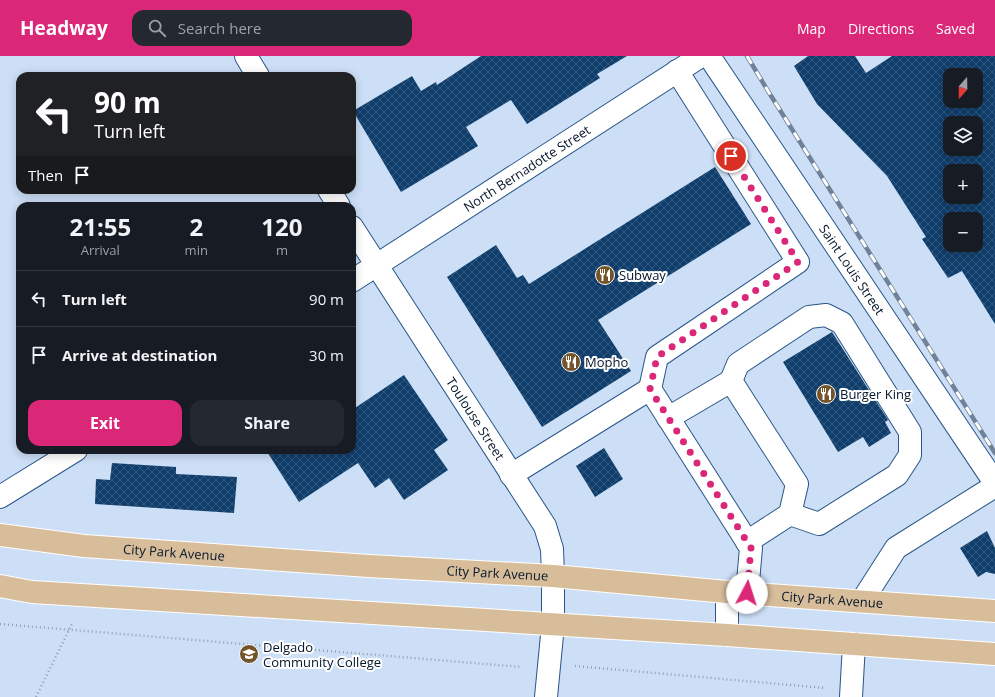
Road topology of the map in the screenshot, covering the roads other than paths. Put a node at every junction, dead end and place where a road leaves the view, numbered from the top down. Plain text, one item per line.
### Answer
1 (246, 56) edge
2 (701, 56) edge
3 (709, 56) edge
4 (677, 71) junction
5 (256, 72) edge
6 (356, 234) edge
7 (376, 266) junction
8 (356, 278) edge
9 (731, 381) junction
10 (650, 389) junction
11 (668, 418) junction
12 (69, 454) edge
13 (511, 475) junction
14 (995, 483) edge
15 (995, 486) edge
16 (0, 496) edge
17 (790, 514) junction
18 (0, 535) edge
19 (747, 542) junction
20 (553, 576) junction
21 (0, 586) edge
22 (737, 592) junction
23 (862, 601) junction
24 (995, 611) edge
25 (553, 625) junction
26 (727, 635) junction
27 (854, 644) junction
28 (995, 654) edge
29 (851, 693) edge
30 (546, 697) edge

1 - 5 street
2 - 4 street, North Bernadotte Street
3 - 14 street, Saint Louis Street
4 - 7 street, North Bernadotte Street
4 - 10 street
6 - 7 street, Toulouse Street
7 - 8 street, North Bernadotte Street
7 - 13 street, Toulouse Street
9 - 11 street
9 - 17 street
9 - 17 street
10 - 11 street
10 - 13 street
11 - 19 street
12 - 16 street
13 - 20 street, Toulouse Street
15 - 23 street
17 - 19 street
18 - 20 main road, City Park Avenue
19 - 22 street
20 - 22 main road, City Park Avenue
20 - 25 street, Toulouse Street
21 - 25 main road
22 - 23 main road, City Park Avenue
22 - 26 street
23 - 24 main road, City Park Avenue
25 - 26 main road
25 - 30 street, Toulouse Street
26 - 27 main road
27 - 28 main road
27 - 29 street

